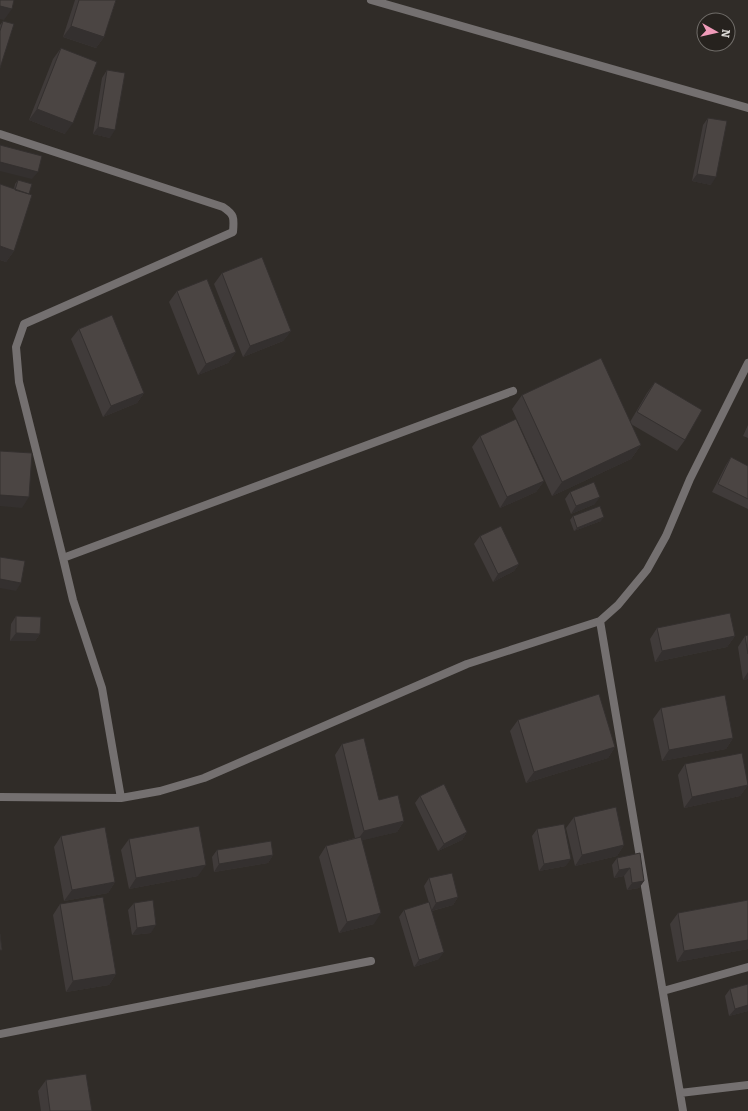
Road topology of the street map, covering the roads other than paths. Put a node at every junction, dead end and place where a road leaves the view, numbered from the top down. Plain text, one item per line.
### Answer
1 (371, 0) edge
2 (748, 108) edge
3 (0, 134) edge
4 (748, 363) edge
5 (513, 391) dead end
6 (63, 558) junction
7 (600, 621) junction
8 (0, 798) edge
9 (121, 798) junction
10 (371, 961) dead end
11 (748, 967) edge
12 (663, 991) junction
13 (0, 1034) edge
14 (748, 1085) edge
15 (680, 1093) junction
16 (683, 1111) edge

1 - 2 street
3 - 6 street
4 - 7 street
5 - 6 street
6 - 9 street
7 - 9 street
7 - 12 street
8 - 9 street
10 - 13 street
11 - 12 street
12 - 15 street
14 - 15 street
15 - 16 street

